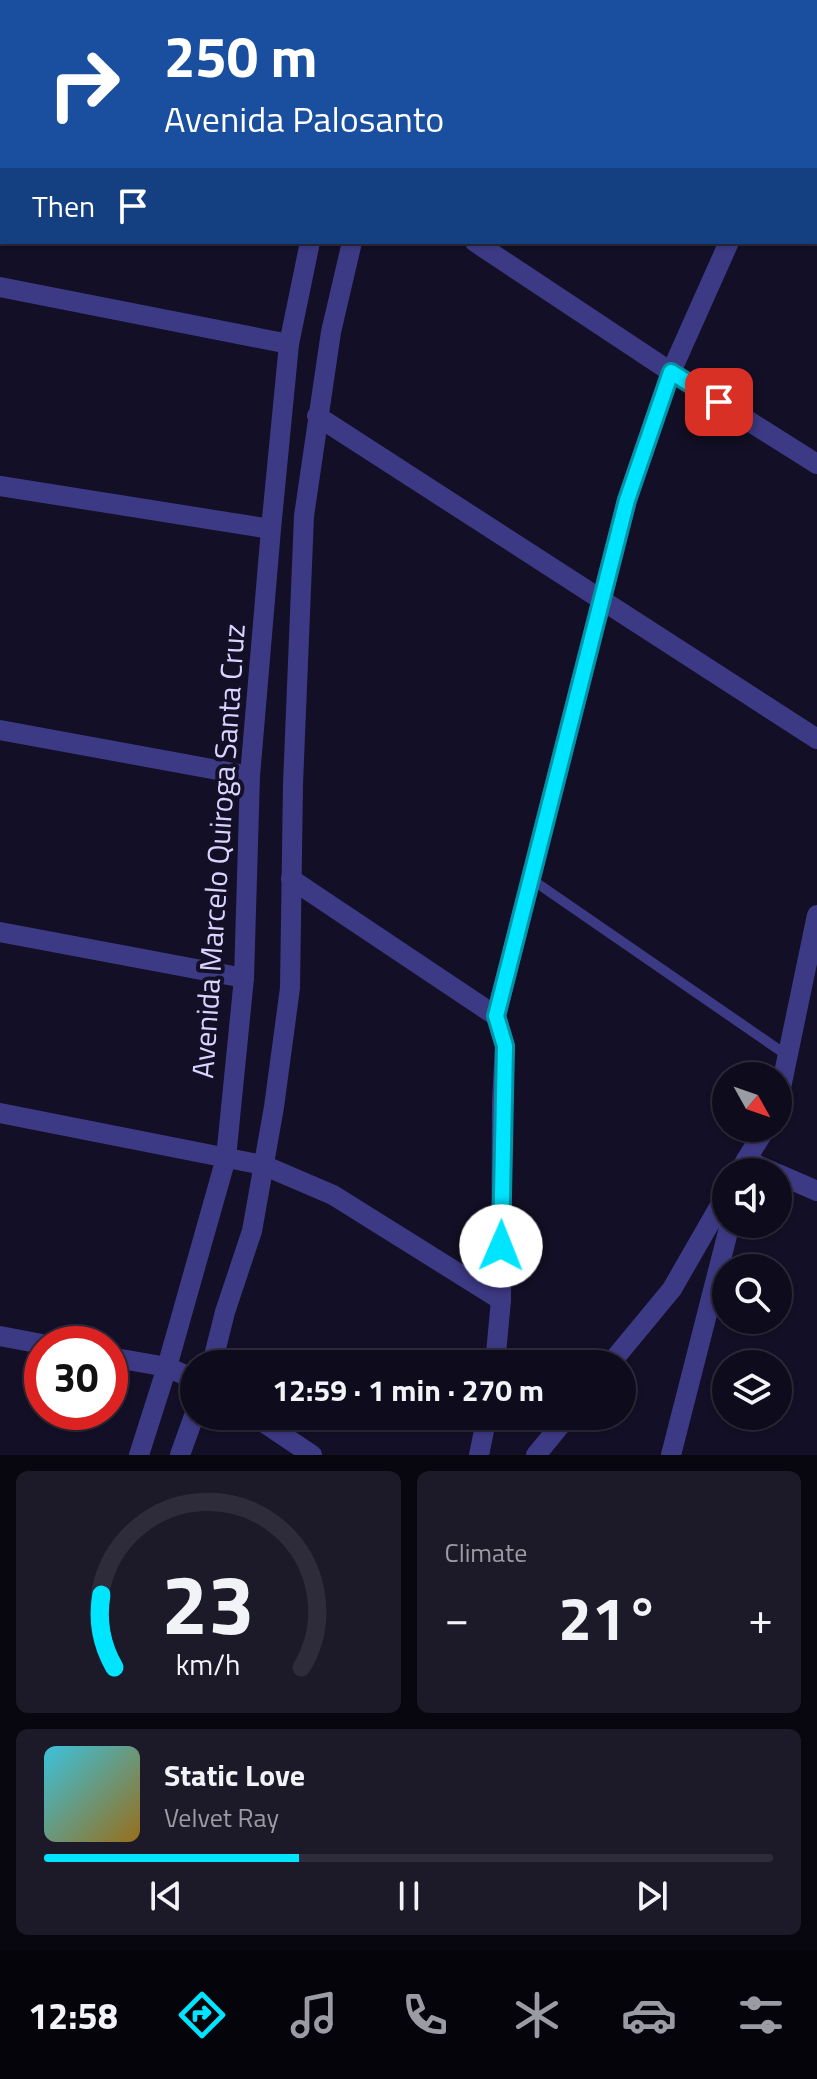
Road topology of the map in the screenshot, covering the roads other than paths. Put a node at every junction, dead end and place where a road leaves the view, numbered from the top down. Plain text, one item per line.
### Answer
1 (310, 244) edge
2 (352, 244) edge
3 (478, 244) edge
4 (728, 244) edge
5 (0, 287) edge
6 (289, 344) junction
7 (671, 372) junction
8 (317, 416) junction
9 (817, 464) edge
10 (0, 486) edge
11 (271, 529) junction
12 (600, 598) junction
13 (0, 730) edge
14 (817, 739) edge
15 (250, 776) junction
16 (530, 878) junction
17 (291, 879) junction
18 (817, 915) edge
19 (0, 932) edge
20 (244, 978) junction
21 (496, 1016) junction
22 (789, 1057) junction
23 (788, 1062) edge
24 (0, 1113) edge
25 (226, 1158) junction
26 (263, 1165) junction
27 (792, 1180) edge
28 (817, 1191) edge
29 (712, 1219) edge
30 (726, 1238) edge
31 (501, 1300) junction
32 (0, 1336) edge
33 (24, 1341) edge
34 (216, 1350) edge
35 (496, 1350) edge
36 (622, 1350) edge
37 (128, 1360) edge
38 (167, 1367) junction
39 (180, 1373) edge
40 (189, 1430) edge
41 (275, 1430) edge
42 (484, 1430) edge
43 (557, 1430) edge
44 (139, 1455) edge
45 (180, 1455) edge
46 (312, 1455) edge
47 (479, 1455) edge
48 (536, 1455) edge
49 (671, 1455) edge

1 - 6 street, Avenida Marcelo Quiroga Santa Cruz
2 - 8 street
3 - 7 street
4 - 7 street
5 - 6 street
6 - 11 street, Avenida Marcelo Quiroga Santa Cruz
7 - 9 street
7 - 12 street
8 - 12 street
8 - 17 street
10 - 11 street
11 - 15 street, Avenida Marcelo Quiroga Santa Cruz
12 - 14 street
12 - 16 street
13 - 15 street
15 - 20 street, Avenida Marcelo Quiroga Santa Cruz
16 - 21 street
16 - 22 lane
17 - 21 street
17 - 26 street
18 - 22 street
19 - 20 street
20 - 25 street, Avenida Marcelo Quiroga Santa Cruz
21 - 31 street
22 - 23 street
24 - 25 street
25 - 26 street
25 - 38 street, Avenida Marcelo Quiroga Santa Cruz
26 - 31 street
26 - 34 street
27 - 28 street
29 - 36 street
30 - 49 street
31 - 35 street
32 - 33 street
37 - 38 street
38 - 39 street
38 - 44 street, Avenida Marcelo Quiroga Santa Cruz
40 - 45 street
41 - 46 street
42 - 47 street
43 - 48 street

